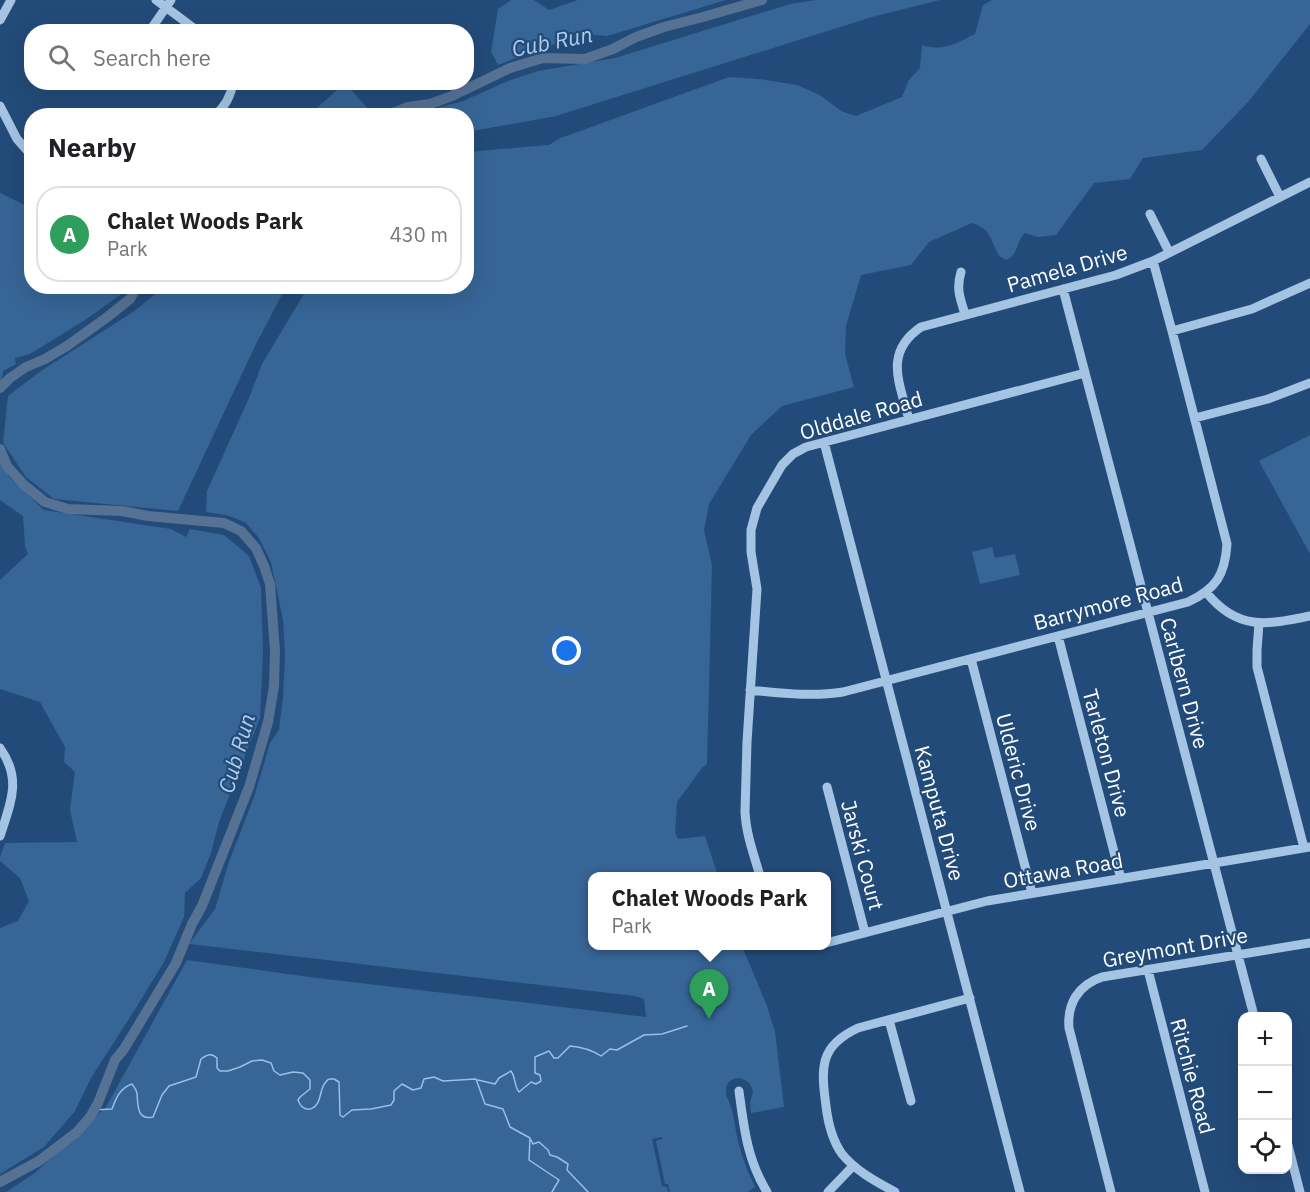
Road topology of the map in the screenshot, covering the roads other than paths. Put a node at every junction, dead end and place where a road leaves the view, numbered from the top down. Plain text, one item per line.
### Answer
1 (11, 0) edge
2 (156, 0) edge
3 (169, 4) edge
4 (0, 20) edge
5 (154, 24) edge
6 (190, 24) edge
7 (231, 90) edge
8 (0, 106) edge
9 (222, 108) edge
10 (24, 148) edge
11 (1261, 159) dead end
12 (1310, 182) edge
13 (1280, 197) junction
14 (1150, 214) dead end
15 (1169, 252) junction
16 (1153, 261) junction
17 (961, 272) dead end
18 (1310, 283) edge
19 (1063, 289) junction
20 (965, 314) junction
21 (1172, 331) junction
22 (1085, 373) junction
23 (1310, 383) edge
24 (1195, 418) junction
25 (909, 420) junction
26 (824, 442) junction
27 (1206, 592) junction
28 (1148, 612) junction
29 (1310, 616) edge
30 (1259, 623) junction
31 (1058, 636) junction
32 (971, 659) junction
33 (887, 681) junction
34 (750, 690) junction
35 (0, 748) edge
36 (827, 787) dead end
37 (0, 836) edge
38 (1307, 848) edge
39 (1214, 864) junction
40 (759, 872) edge
41 (1121, 879) junction
42 (1032, 893) junction
43 (947, 911) junction
44 (865, 933) junction
45 (831, 942) edge
46 (1310, 943) edge
47 (1238, 954) junction
48 (1148, 970) junction
49 (970, 998) junction
50 (1253, 1012) edge
51 (889, 1020) junction
52 (739, 1091) dead end
53 (911, 1101) dead end
54 (1292, 1163) edge
55 (853, 1166) junction
56 (767, 1192) edge
57 (828, 1192) edge
58 (895, 1192) edge
59 (1020, 1192) edge
60 (1112, 1192) edge
61 (1205, 1192) edge
62 (1300, 1192) edge

1 - 4 street
2 - 3 street
3 - 5 street
3 - 6 street
7 - 9 street
8 - 10 street
11 - 13 street
12 - 13 street, Pamela Drive
13 - 15 street, Pamela Drive
14 - 15 street
15 - 16 street, Pamela Drive
16 - 19 street, Pamela Drive
16 - 21 street, Barrymore Road
17 - 20 street
18 - 21 street
19 - 20 street, Pamela Drive
19 - 22 street, Carlbern Drive
20 - 25 street, Pamela Drive
21 - 24 street, Barrymore Road
22 - 25 street, Olddale Road
22 - 28 street, Carlbern Drive
23 - 24 street
24 - 27 street, Barrymore Road
25 - 26 street, Olddale Road
26 - 33 street, Kamputa Drive
26 - 34 street, Olddale Road
27 - 28 street, Barrymore Road
27 - 30 street
28 - 31 street, Barrymore Road
28 - 39 street, Carlbern Drive
29 - 30 street
30 - 38 street
31 - 32 street, Barrymore Road
31 - 41 street, Tarleton Drive
32 - 33 street, Barrymore Road
32 - 42 street, Ulderic Drive
33 - 34 street, Barrymore Road
33 - 43 street, Kamputa Drive
34 - 40 street, Olddale Road
35 - 37 street
36 - 44 street, Jarski Court
38 - 39 street, Ottawa Road
39 - 41 street, Ottawa Road
39 - 47 street, Carlbern Drive
41 - 42 street, Ottawa Road
42 - 43 street, Ottawa Road
43 - 44 street, Ottawa Road
43 - 49 street, Kamputa Drive
44 - 45 street, Ottawa Road
46 - 47 street, Greymont Drive
47 - 48 street, Greymont Drive
47 - 50 street, Carlbern Drive
48 - 60 street, Greymont Drive
48 - 61 street, Ritchie Road
49 - 51 street
49 - 59 street, Kamputa Drive
51 - 53 street
51 - 55 street
52 - 56 street
54 - 62 street
55 - 57 street
55 - 58 street

